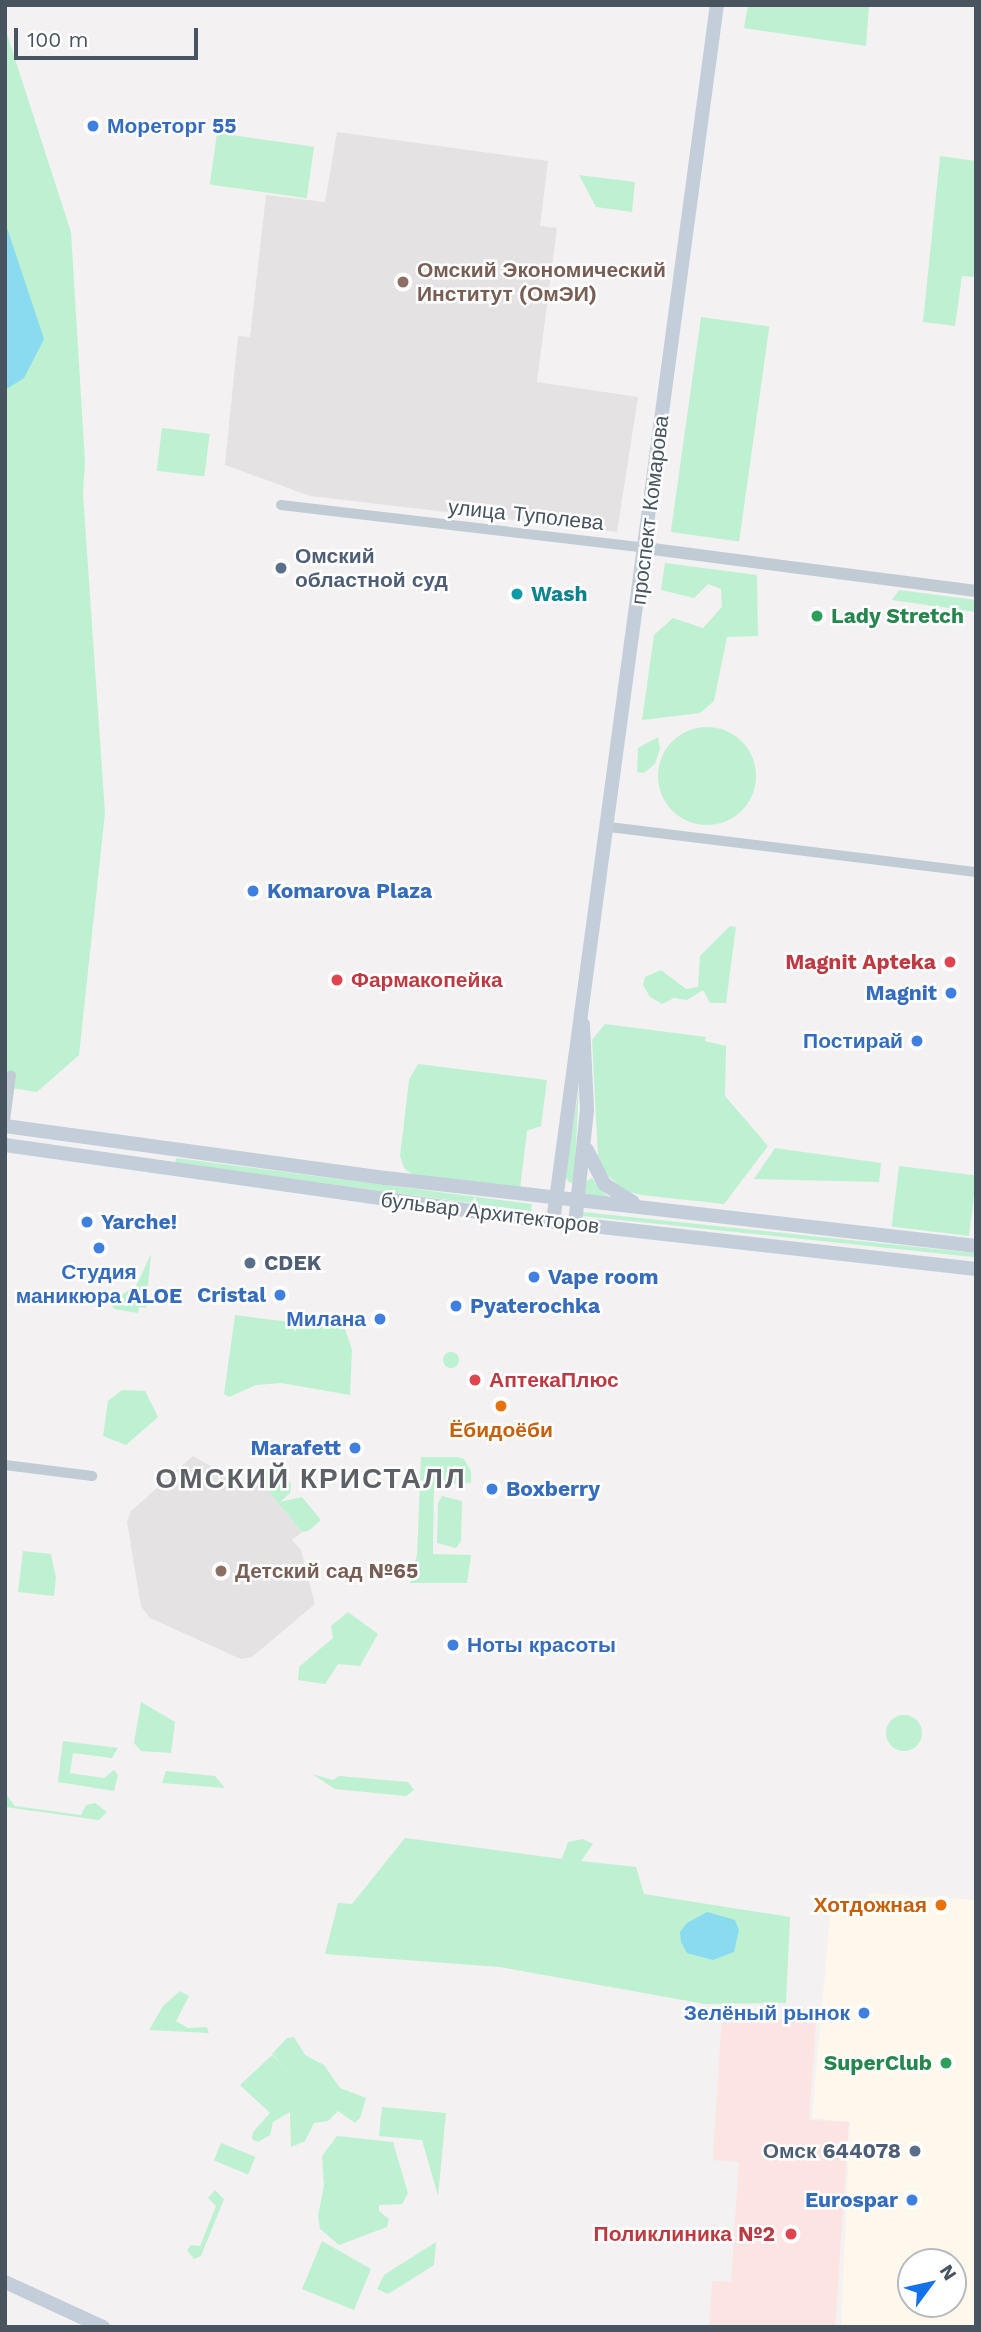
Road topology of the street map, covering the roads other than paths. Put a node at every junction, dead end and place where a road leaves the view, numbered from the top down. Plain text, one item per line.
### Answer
1 (717, 5) edge
2 (281, 505) dead end
3 (645, 548) junction
4 (976, 591) edge
5 (609, 827) junction
6 (976, 872) edge
7 (582, 1016) junction
8 (11, 1075) dead end
9 (5, 1123) edge
10 (585, 1144) junction
11 (5, 1145) edge
12 (556, 1198) junction
13 (578, 1200) junction
14 (651, 1209) junction
15 (553, 1222) junction
16 (575, 1224) junction
17 (976, 1246) edge
18 (976, 1269) edge
19 (5, 1465) edge
20 (92, 1476) dead end
21 (5, 2281) edge
22 (103, 2327) edge

1 - 3 main road, проспект Комарова
2 - 3 street, улица Туполева
3 - 4 street, улица Туполева
3 - 5 main road, проспект Комарова
5 - 6 street
5 - 7 main road, проспект Комарова
7 - 10 main road, проспект Комарова
7 - 12 main road, проспект Комарова
8 - 9 street
9 - 12 main road, бульвар Архитекторов
10 - 13 main road, проспект Комарова
10 - 14 main road
11 - 15 main road, бульвар Архитекторов
12 - 13 main road, бульвар Архитекторов
12 - 15 main road, проспект Комарова
13 - 14 main road, бульвар Архитекторов
13 - 16 main road, проспект Комарова
14 - 17 main road, бульвар Архитекторов
15 - 16 main road, бульвар Архитекторов
16 - 18 main road, бульвар Архитекторов
19 - 20 street
21 - 22 main road

